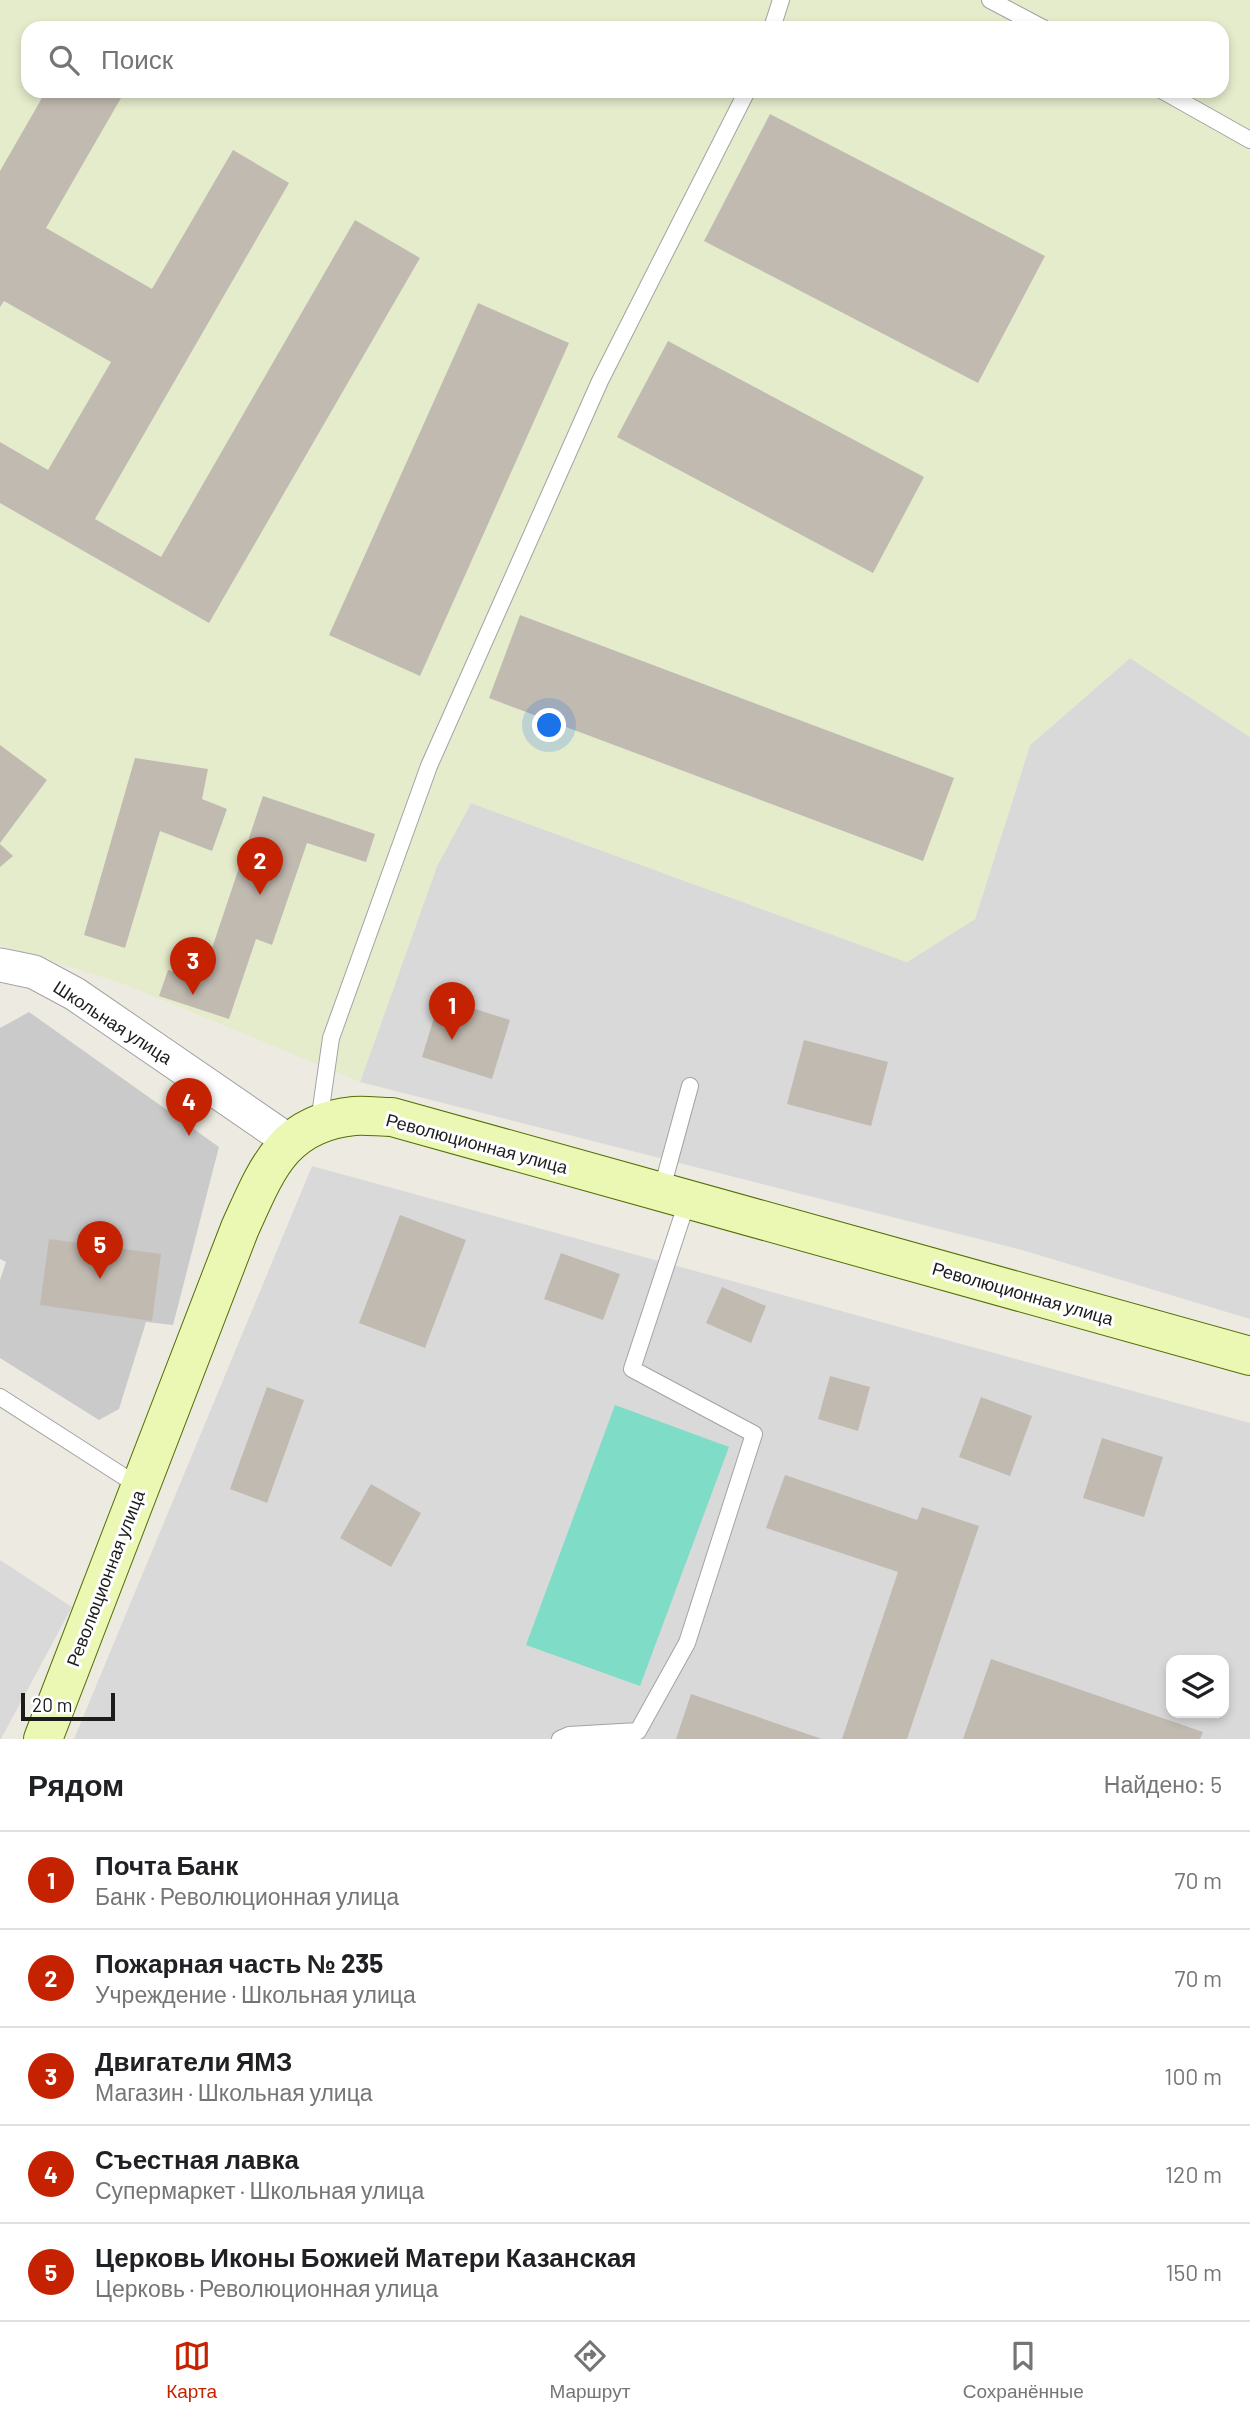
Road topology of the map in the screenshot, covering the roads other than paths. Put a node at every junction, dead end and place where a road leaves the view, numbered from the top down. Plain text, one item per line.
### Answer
1 (781, 0) edge
2 (990, 0) edge
3 (774, 21) edge
4 (1030, 21) edge
5 (743, 98) edge
6 (1175, 98) edge
7 (1250, 140) edge
8 (0, 965) edge
9 (690, 1086) dead end
10 (304, 1132) junction
11 (674, 1196) junction
12 (1250, 1356) edge
13 (0, 1397) edge
14 (140, 1487) junction
15 (43, 1739) edge
16 (560, 1739) edge

1 - 3 lane
2 - 4 lane
5 - 10 lane
6 - 7 lane
8 - 10 street, Школьная улица
9 - 11 lane
10 - 11 main road, Революционная улица
10 - 14 main road, Революционная улица
11 - 12 main road, Революционная улица
11 - 16 lane
13 - 14 lane
14 - 15 main road, Революционная улица

